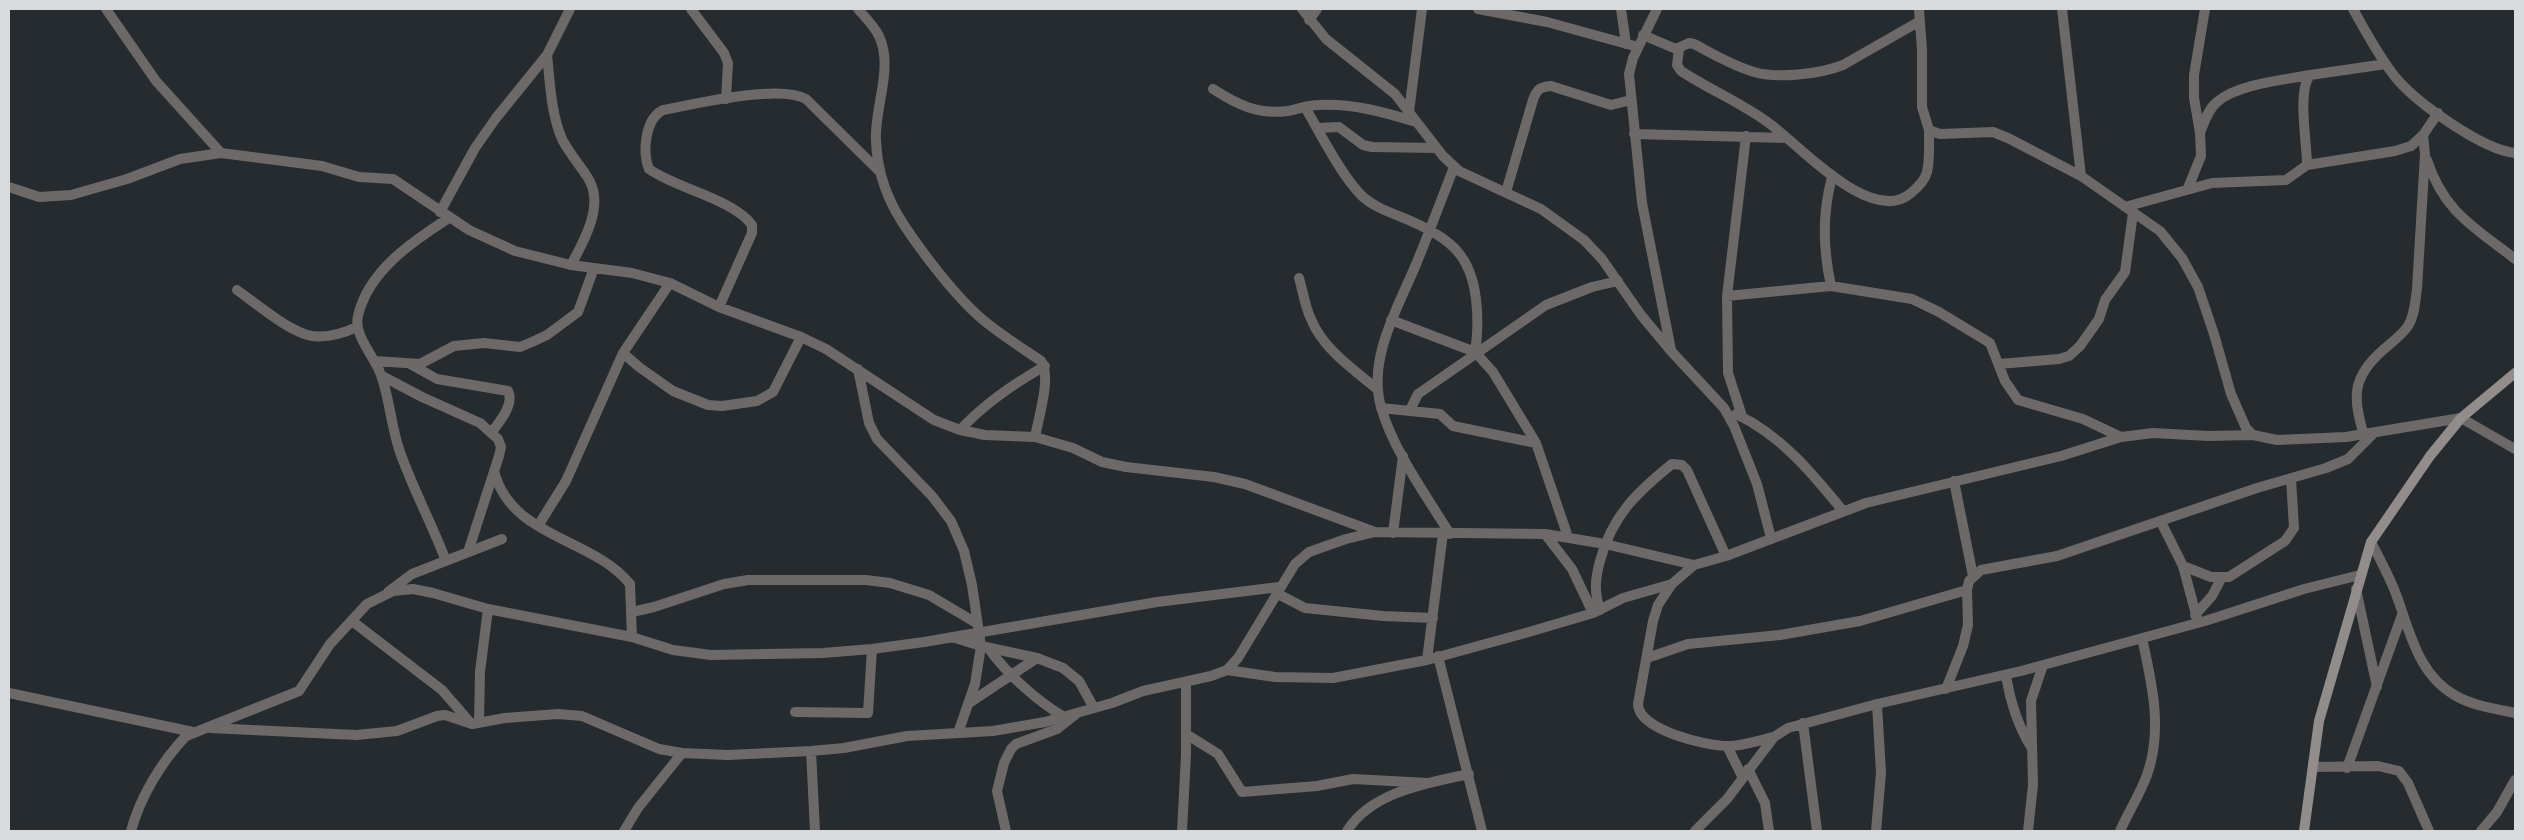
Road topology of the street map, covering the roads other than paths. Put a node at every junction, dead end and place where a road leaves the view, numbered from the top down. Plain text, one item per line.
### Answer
1 (106, 9) edge
2 (570, 9) edge
3 (691, 9) edge
4 (858, 9) edge
5 (1302, 9) edge
6 (1317, 9) edge
7 (1422, 9) edge
8 (1478, 9) edge
9 (1622, 9) edge
10 (1658, 9) edge
11 (1919, 9) edge
12 (2062, 9) edge
13 (2205, 9) edge
14 (2354, 9) edge
15 (1309, 20) junction
16 (1920, 21) junction
17 (1643, 35) junction
18 (1626, 44) junction
19 (1638, 47) junction
20 (1679, 49) junction
21 (547, 56) junction
22 (2386, 64) junction
23 (2310, 75) junction
24 (1213, 89) dead end
25 (726, 99) junction
26 (1631, 100) junction
27 (1305, 107) junction
28 (1408, 112) junction
29 (2438, 113) junction
30 (1416, 122) junction
31 (1318, 128) junction
32 (1929, 130) junction
33 (2200, 133) junction
34 (1634, 134) junction
35 (2423, 135) junction
36 (1746, 136) junction
37 (1787, 138) junction
38 (1436, 148) junction
39 (221, 153) junction
40 (2515, 153) edge
41 (2425, 154) junction
42 (2307, 165) junction
43 (1454, 166) junction
44 (879, 171) junction
45 (2081, 176) junction
46 (1832, 177) junction
47 (9, 188) edge
48 (2188, 188) junction
49 (1506, 192) junction
50 (2129, 210) junction
51 (444, 215) junction
52 (1430, 230) junction
53 (2515, 259) edge
54 (571, 265) junction
55 (594, 268) junction
56 (1299, 278) dead end
57 (1618, 281) junction
58 (670, 282) junction
59 (1831, 286) junction
60 (237, 290) dead end
61 (1727, 296) junction
62 (719, 307) junction
63 (1391, 320) junction
64 (357, 327) junction
65 (801, 337) junction
66 (1671, 352) junction
67 (623, 353) junction
68 (1476, 353) junction
69 (375, 361) junction
70 (409, 364) junction
71 (1999, 364) junction
72 (1045, 366) junction
73 (858, 369) junction
74 (2515, 373) edge
75 (382, 376) junction
76 (1377, 389) junction
77 (1381, 408) junction
78 (1724, 408) junction
79 (1410, 410) junction
80 (1742, 416) junction
81 (2461, 418) junction
82 (960, 430) junction
83 (492, 432) junction
84 (2253, 435) junction
85 (2368, 435) junction
86 (1035, 437) junction
87 (2121, 437) junction
88 (1536, 443) junction
89 (2515, 449) edge
90 (1403, 456) junction
91 (494, 470) junction
92 (2291, 479) junction
93 (1954, 481) junction
94 (1843, 511) junction
95 (2161, 522) junction
96 (538, 526) junction
97 (1375, 532) junction
98 (1392, 533) junction
99 (1446, 534) junction
100 (1545, 534) junction
101 (1568, 538) junction
102 (1770, 538) junction
103 (502, 539) dead end
104 (2371, 542) junction
105 (1605, 544) junction
106 (468, 552) junction
107 (1726, 556) junction
108 (446, 561) junction
109 (1694, 565) junction
110 (2183, 566) junction
111 (2360, 575) junction
112 (1973, 576) junction
113 (2221, 579) junction
114 (1672, 584) junction
115 (2356, 588) junction
116 (1278, 590) junction
117 (1967, 590) junction
118 (385, 595) junction
119 (488, 609) junction
120 (632, 612) junction
121 (1596, 612) junction
122 (2402, 615) junction
123 (1433, 618) junction
124 (2197, 618) junction
125 (352, 621) junction
126 (978, 628) junction
127 (632, 637) junction
128 (952, 637) junction
129 (2142, 638) junction
130 (985, 648) junction
131 (872, 649) junction
132 (1438, 656) junction
133 (1037, 658) junction
134 (1647, 658) junction
135 (1427, 660) junction
136 (2043, 665) junction
137 (1227, 670) junction
138 (1012, 674) junction
139 (2006, 675) junction
140 (1186, 682) junction
141 (2377, 687) junction
142 (1946, 688) junction
143 (9, 693) edge
144 (969, 702) junction
145 (1877, 704) junction
146 (1094, 708) junction
147 (795, 712) dead end
148 (2515, 712) edge
149 (1077, 713) junction
150 (1064, 717) junction
151 (468, 720) junction
152 (479, 723) junction
153 (1803, 723) junction
154 (210, 728) junction
155 (193, 732) junction
156 (958, 733) junction
157 (1186, 734) junction
158 (1774, 737) junction
159 (1727, 746) junction
160 (2032, 749) junction
161 (811, 751) junction
162 (682, 754) junction
163 (2314, 767) junction
164 (2347, 768) junction
165 (1745, 772) junction
166 (1469, 774) junction
167 (2515, 780) edge
168 (1428, 782) junction
169 (131, 831) edge
170 (624, 831) edge
171 (815, 831) edge
172 (1006, 831) edge
173 (1182, 831) edge
174 (1347, 831) edge
175 (1482, 831) edge
176 (1695, 831) edge
177 (1769, 831) edge
178 (1817, 831) edge
179 (1876, 831) edge
180 (2028, 831) edge
181 (2120, 831) edge
182 (2304, 831) edge
183 (2430, 831) edge
184 (2481, 831) edge

1 - 39 street
2 - 21 street
3 - 25 street
4 - 44 street
5 - 15 street
6 - 15 street
7 - 28 street
8 - 18 street
9 - 18 street
10 - 17 street
11 - 16 street
12 - 45 street
13 - 33 street
14 - 22 street
15 - 28 street
16 - 20 street
16 - 32 street
17 - 19 street
17 - 20 street
18 - 19 street
19 - 26 street
20 - 37 street
21 - 51 street
21 - 54 street
22 - 23 street
22 - 29 street
23 - 33 street
23 - 42 street
24 - 27 street
25 - 44 street
25 - 62 street
26 - 34 street
26 - 49 street
27 - 30 street
27 - 31 street
28 - 30 street
29 - 35 street
29 - 40 street
30 - 38 street
31 - 38 street
31 - 52 street
32 - 45 street
32 - 46 street
33 - 48 street
34 - 36 street
34 - 66 street
35 - 41 street
35 - 42 street
36 - 37 street
36 - 61 street
37 - 46 street
38 - 43 street
39 - 47 street
39 - 51 street
41 - 53 street
41 - 85 street
42 - 48 street
43 - 49 street
43 - 52 street
44 - 72 street
45 - 50 street
46 - 59 street
48 - 50 street
49 - 57 street
50 - 71 street
50 - 84 street
51 - 54 street
51 - 64 street
52 - 63 street
52 - 68 street
54 - 55 street
55 - 58 street
55 - 70 street
56 - 76 street
57 - 66 street
57 - 68 street
58 - 62 street
58 - 67 street
59 - 61 street
59 - 71 street
60 - 64 street
61 - 80 street
62 - 65 street
63 - 68 street
63 - 76 street
64 - 69 street
65 - 67 street
65 - 73 street
66 - 78 street
67 - 96 street
68 - 79 street
68 - 88 street
69 - 70 street
69 - 75 street
70 - 83 street
71 - 87 street
72 - 82 street
72 - 86 street
73 - 82 street
73 - 126 street
74 - 81 street
75 - 83 street
75 - 108 street
76 - 77 street
77 - 79 street
77 - 90 street
78 - 80 street
78 - 102 street
79 - 88 street
80 - 94 street
81 - 85 street
81 - 89 street
81 - 104 street
82 - 86 street
83 - 91 street
84 - 85 street
84 - 87 street
85 - 92 street
86 - 97 street
87 - 93 street
88 - 101 street
90 - 98 street
90 - 99 street
91 - 96 street
91 - 106 street
92 - 95 street
92 - 113 street
93 - 94 street
93 - 112 street
94 - 102 street
95 - 110 street
95 - 112 street
96 - 120 street
97 - 98 street
97 - 116 street
98 - 99 street
99 - 100 street
99 - 123 street
100 - 101 street
100 - 121 street
101 - 105 street
102 - 107 street
103 - 106 street
104 - 111 street
104 - 122 street
105 - 107 street
105 - 109 street
105 - 121 street
106 - 108 street
107 - 109 street
108 - 118 street
109 - 114 street
110 - 113 street
110 - 124 street
111 - 115 street
111 - 124 street
112 - 117 street
113 - 124 street
114 - 121 street
114 - 134 street
115 - 141 street
115 - 163 street
116 - 123 street
116 - 126 street
116 - 137 street
117 - 134 street
117 - 142 street
118 - 119 street
118 - 125 street
119 - 127 street
119 - 152 street
120 - 126 street
120 - 127 street
121 - 132 street
122 - 141 street
122 - 148 street
123 - 135 street
124 - 129 street
125 - 151 street
125 - 154 street
126 - 128 street
126 - 130 street
127 - 131 street
128 - 130 street
128 - 131 street
129 - 136 street
129 - 181 street
130 - 133 street
130 - 138 street
130 - 144 street
131 - 147 street
132 - 135 street
132 - 166 street
133 - 138 street
133 - 146 street
134 - 159 street
135 - 137 street
136 - 139 street
136 - 160 street
137 - 140 street
138 - 144 street
138 - 150 street
139 - 142 street
139 - 160 street
140 - 146 street
140 - 157 street
141 - 164 street
142 - 145 street
143 - 155 street
144 - 156 street
145 - 153 street
145 - 179 street
146 - 149 street
149 - 150 street
149 - 172 street
150 - 156 street
151 - 152 street
151 - 154 street
152 - 162 street
153 - 158 street
153 - 178 street
154 - 155 street
155 - 169 street
156 - 161 street
157 - 168 street
157 - 173 street
158 - 159 street
158 - 165 street
159 - 165 street
160 - 180 street
161 - 162 street
161 - 171 street
162 - 170 street
163 - 164 street
163 - 182 street
164 - 183 street
165 - 176 street
165 - 177 street
166 - 168 street
166 - 175 street
167 - 184 street
168 - 174 street

